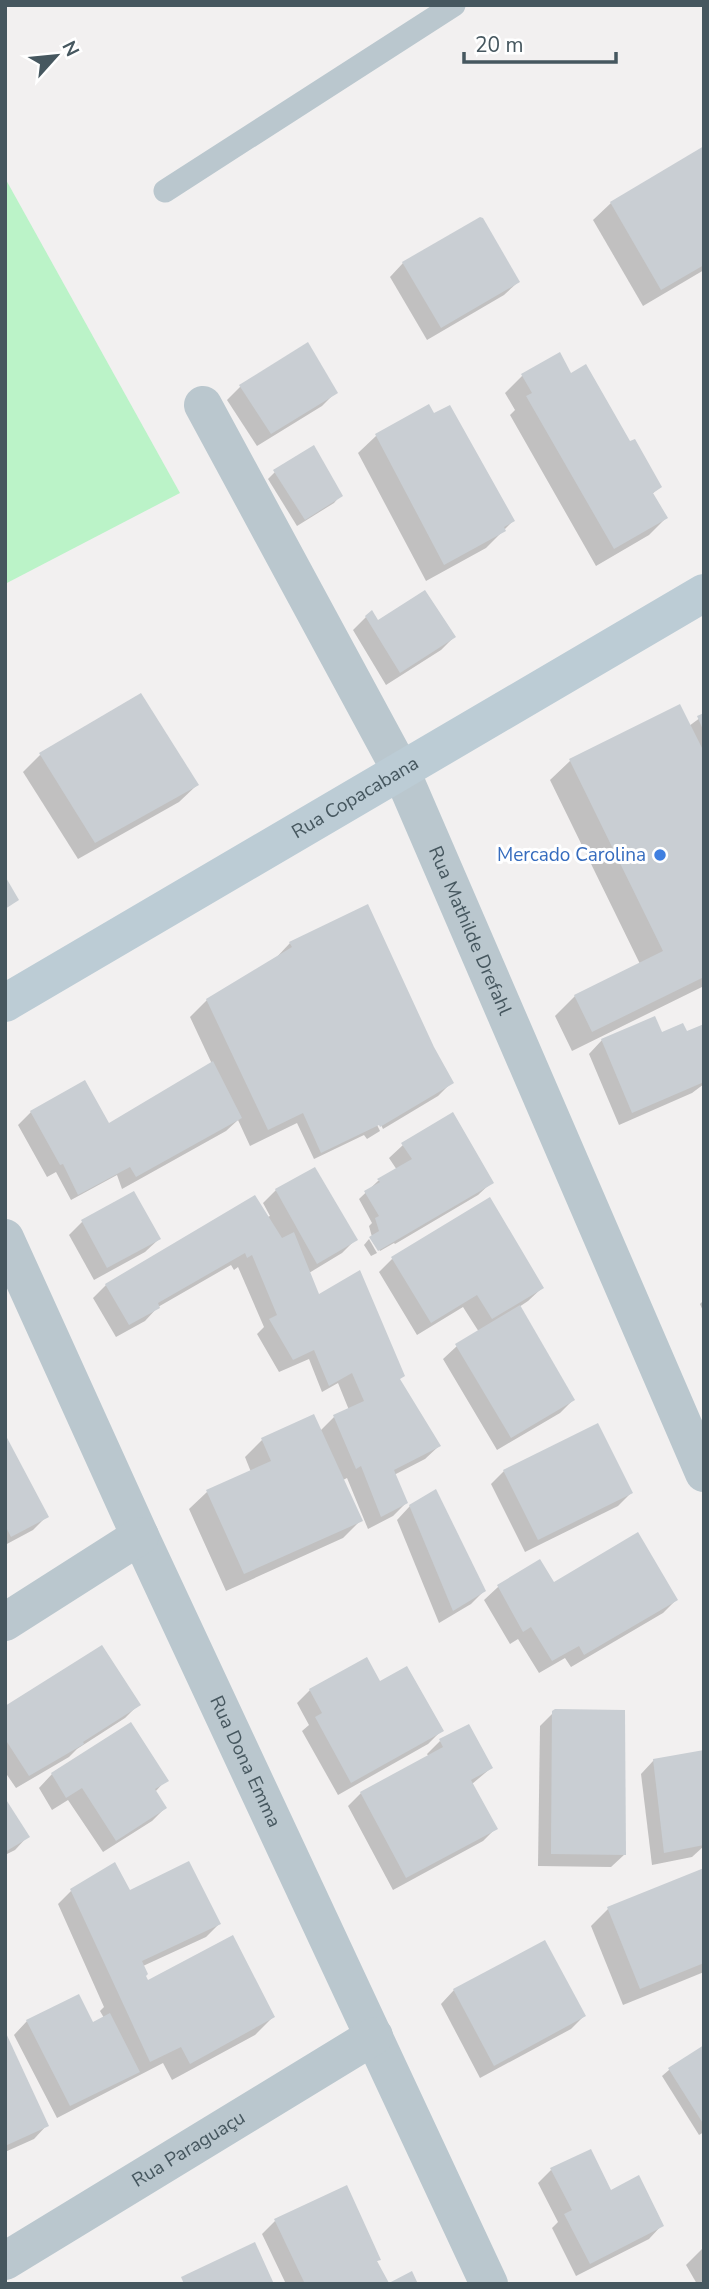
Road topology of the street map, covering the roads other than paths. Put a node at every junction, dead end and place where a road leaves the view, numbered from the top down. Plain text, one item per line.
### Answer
1 (454, 5) edge
2 (165, 191) dead end
3 (203, 405) dead end
4 (704, 593) edge
5 (401, 771) junction
6 (5, 1003) edge
7 (5, 1238) edge
8 (704, 1473) edge
9 (140, 1536) junction
10 (5, 1622) edge
11 (374, 2036) junction
12 (5, 2262) edge
13 (489, 2284) edge

1 - 2 lane
3 - 5 street, Rua Mathilde Drefahl
4 - 5 main road, Rua Copacabana
5 - 6 main road, Rua Copacabana
5 - 8 street, Rua Mathilde Drefahl
7 - 9 street, Rua Dona Emma
9 - 10 street
9 - 11 street, Rua Dona Emma
11 - 12 street, Rua Paraguaçu
11 - 13 street, Rua Dona Emma

